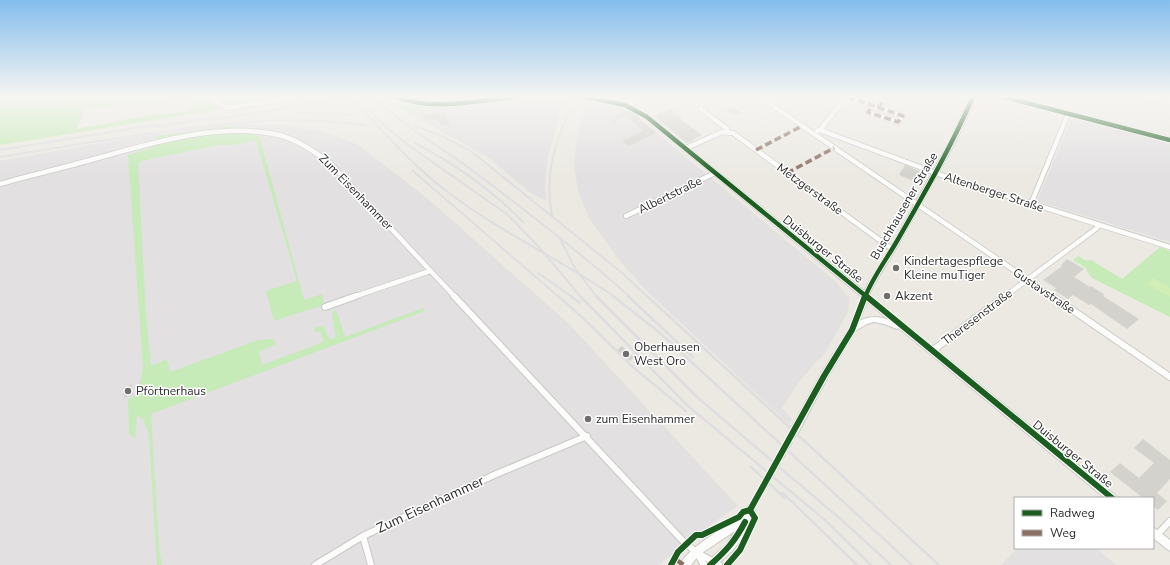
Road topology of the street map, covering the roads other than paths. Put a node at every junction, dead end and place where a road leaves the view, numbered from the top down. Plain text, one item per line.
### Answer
1 (654, 123) edge
2 (721, 123) edge
3 (798, 123) edge
4 (825, 123) edge
5 (961, 123) edge
6 (1064, 123) edge
7 (1105, 123) edge
8 (820, 130) junction
9 (727, 131) junction
10 (813, 134) junction
11 (1170, 140) edge
12 (684, 148) junction
13 (715, 173) junction
14 (934, 173) junction
15 (0, 184) edge
16 (1031, 204) junction
17 (917, 205) junction
18 (626, 216) dead end
19 (1098, 225) junction
20 (1170, 247) edge
21 (892, 249) junction
22 (430, 270) junction
23 (1027, 280) junction
24 (866, 298) junction
25 (325, 307) dead end
26 (852, 330) junction
27 (905, 330) junction
28 (932, 351) junction
29 (1170, 377) edge
30 (795, 430) tunnel mouth
31 (587, 436) junction
32 (1111, 497) edge
33 (1170, 521) edge
34 (1155, 534) edge
35 (363, 536) junction
36 (1170, 546) edge
37 (696, 552) junction
38 (714, 564) edge
39 (315, 565) edge
40 (371, 565) edge
41 (685, 565) edge
42 (704, 565) edge

1 - 12 main road, Duisburger Straße
2 - 9 street, Metzgerstraße
3 - 10 street, Gustavstraße
4 - 8 street
5 - 14 main road, Buschhausener Straße
6 - 16 street
7 - 11 main road
8 - 10 street
8 - 14 street, Altenberger Straße
9 - 12 street
9 - 21 street, Metzgerstraße
10 - 17 street, Gustavstraße
12 - 13 main road, Duisburger Straße
13 - 18 street, Albertstraße
13 - 24 main road, Duisburger Straße
14 - 16 street, Altenberger Straße
14 - 17 main road, Buschhausener Straße
15 - 22 street, Zum Eisenhammer
16 - 19 street, Altenberger Straße
17 - 21 main road, Buschhausener Straße
17 - 23 street, Gustavstraße
19 - 20 street, Altenberger Straße
19 - 23 street, Theresenstraße
21 - 24 main road, Buschhausener Straße
22 - 25 street
22 - 31 street, Zum Eisenhammer
23 - 28 street, Theresenstraße
23 - 29 street, Gustavstraße
24 - 26 main road, Buschhausener Straße
24 - 27 main road, Duisburger Straße
26 - 27 main road
26 - 30 main road, Buschhausener Straße
27 - 28 main road, Duisburger Straße
28 - 32 main road, Duisburger Straße
31 - 35 street, Zum Eisenhammer
31 - 37 street, Zum Eisenhammer
33 - 34 street
34 - 36 main road
35 - 39 street, Zum Eisenhammer
35 - 40 street, Zum Eisenhammer
37 - 38 street
37 - 38 main road
37 - 41 main road
37 - 42 street

